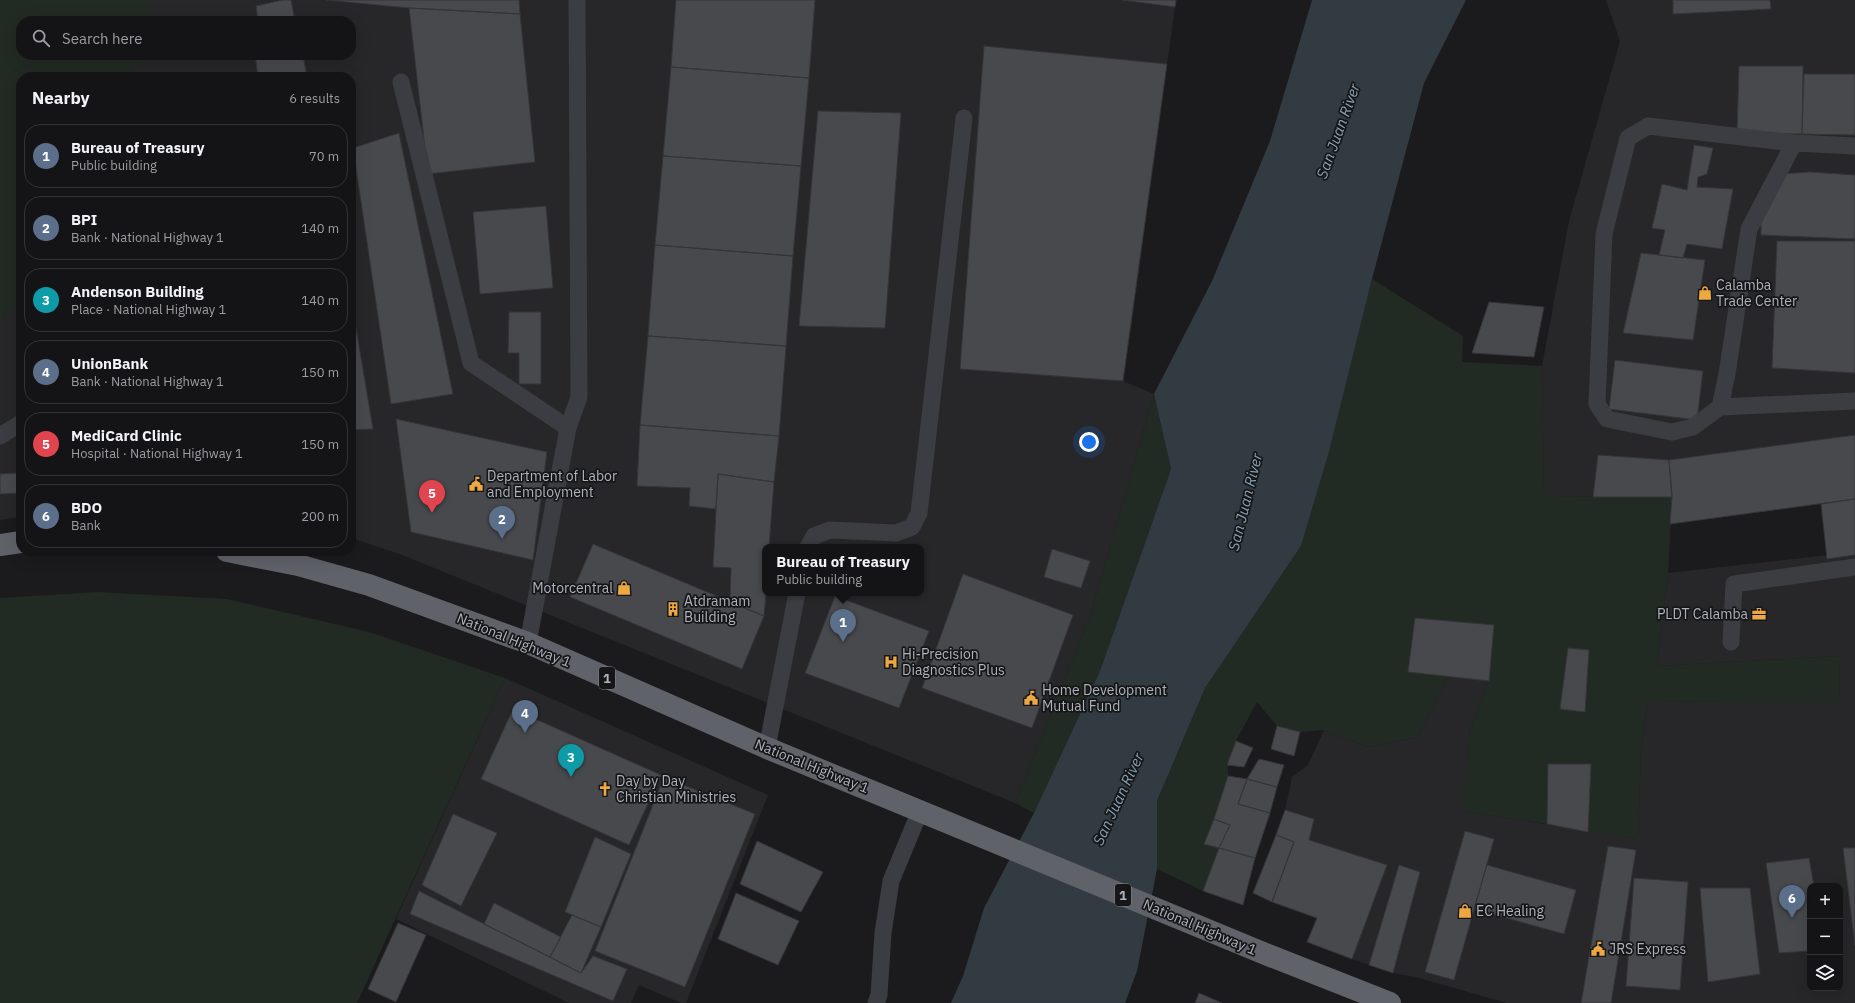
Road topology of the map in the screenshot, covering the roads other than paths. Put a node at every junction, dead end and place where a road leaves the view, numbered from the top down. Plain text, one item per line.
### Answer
1 (577, 0) edge
2 (401, 82) dead end
3 (964, 118) dead end
4 (1794, 143) junction
5 (1855, 146) edge
6 (1855, 401) edge
7 (1720, 407) junction
8 (16, 426) edge
9 (568, 428) junction
10 (0, 436) edge
11 (16, 543) edge
12 (810, 544) edge
13 (0, 545) edge
14 (252, 556) edge
15 (1855, 567) edge
16 (795, 596) edge
17 (1731, 642) dead end
18 (528, 643) junction
19 (767, 748) junction
20 (920, 811) junction
21 (876, 1003) edge
22 (1390, 1003) edge

1 - 9 lane
2 - 9 lane
3 - 12 lane
4 - 5 lane
4 - 7 lane
4 - 7 lane
6 - 7 lane
8 - 10 lane
9 - 18 lane
11 - 13 highway
14 - 18 highway, National Highway 1 / 1
15 - 17 lane
16 - 19 lane
18 - 19 highway, National Highway 1 / 1
19 - 20 highway, National Highway 1 / 1
20 - 21 lane
20 - 22 highway, National Highway 1 / 1

